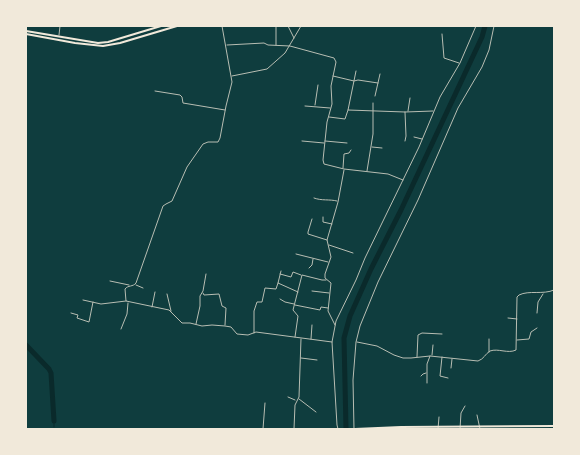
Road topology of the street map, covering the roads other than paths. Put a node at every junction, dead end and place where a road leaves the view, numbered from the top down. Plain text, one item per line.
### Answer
1 (60, 26) edge
2 (161, 26) edge
3 (177, 26) edge
4 (222, 26) edge
5 (276, 26) edge
6 (288, 26) edge
7 (301, 26) edge
8 (476, 26) edge
9 (494, 26) edge
10 (26, 31) edge
11 (26, 34) edge
12 (442, 34) dead end
13 (59, 36) junction
14 (294, 38) junction
15 (226, 46) junction
16 (276, 46) junction
17 (290, 46) junction
18 (460, 63) junction
19 (356, 71) dead end
20 (380, 74) dead end
21 (232, 76) junction
22 (333, 76) junction
23 (354, 81) junction
24 (378, 83) junction
25 (318, 85) dead end
26 (155, 92) dead end
27 (375, 96) dead end
28 (410, 98) dead end
29 (374, 103) dead end
30 (305, 106) dead end
31 (315, 106) junction
32 (330, 108) junction
33 (225, 110) junction
34 (348, 110) junction
35 (374, 111) junction
36 (434, 111) junction
37 (405, 112) junction
38 (408, 112) junction
39 (328, 116) junction
40 (414, 137) dead end
41 (423, 139) junction
42 (302, 141) dead end
43 (325, 141) junction
44 (405, 141) dead end
45 (325, 143) junction
46 (347, 143) dead end
47 (372, 147) junction
48 (382, 148) dead end
49 (351, 150) dead end
50 (344, 169) junction
51 (367, 172) junction
52 (403, 180) junction
53 (314, 198) dead end
54 (338, 202) junction
55 (322, 217) dead end
56 (312, 219) dead end
57 (332, 224) junction
58 (327, 240) junction
59 (328, 245) junction
60 (353, 253) dead end
61 (296, 254) dead end
62 (314, 259) junction
63 (330, 262) junction
64 (309, 268) dead end
65 (281, 271) dead end
66 (206, 274) dead end
67 (280, 274) junction
68 (302, 275) junction
69 (110, 280) dead end
70 (326, 280) junction
71 (278, 283) junction
72 (135, 284) junction
73 (130, 286) junction
74 (143, 288) dead end
75 (554, 290) edge
76 (312, 291) dead end
77 (155, 292) dead end
78 (298, 292) junction
79 (203, 293) junction
80 (330, 293) junction
81 (543, 293) junction
82 (167, 294) dead end
83 (280, 299) dead end
84 (83, 300) dead end
85 (127, 301) junction
86 (93, 302) junction
87 (295, 304) junction
88 (152, 306) junction
89 (328, 308) junction
90 (172, 312) junction
91 (71, 313) dead end
92 (537, 313) dead end
93 (508, 318) dead end
94 (517, 319) junction
95 (196, 325) junction
96 (312, 325) dead end
97 (335, 325) junction
98 (225, 326) junction
99 (537, 328) dead end
100 (121, 329) dead end
101 (254, 333) junction
102 (442, 334) dead end
103 (295, 338) junction
104 (301, 339) junction
105 (489, 339) dead end
106 (311, 340) junction
107 (516, 340) junction
108 (332, 342) junction
109 (356, 342) junction
110 (433, 345) dead end
111 (489, 352) junction
112 (306, 355) dead end
113 (431, 356) junction
114 (417, 357) junction
115 (442, 357) junction
116 (300, 358) junction
117 (305, 358) junction
118 (452, 359) junction
119 (317, 360) dead end
120 (451, 368) dead end
121 (427, 374) junction
122 (421, 376) dead end
123 (448, 378) dead end
124 (427, 383) dead end
125 (288, 397) dead end
126 (298, 398) junction
127 (296, 400) junction
128 (266, 403) dead end
129 (465, 406) dead end
130 (316, 412) dead end
131 (477, 415) dead end
132 (439, 417) dead end
133 (479, 426) junction
134 (554, 426) edge
135 (460, 427) edge
136 (374, 428) edge
137 (438, 428) edge
138 (263, 429) edge
139 (294, 429) edge
140 (338, 429) edge
141 (354, 429) edge
142 (480, 429) edge

1 - 13 street
2 - 13 main road
3 - 11 main road
4 - 15 street
5 - 16 street
6 - 14 street
7 - 14 street
8 - 18 street
9 - 109 street
10 - 13 main road
12 - 18 street
14 - 17 street
15 - 16 street
15 - 21 street
16 - 17 street
17 - 21 street
17 - 22 street
18 - 36 street
19 - 23 street
20 - 24 street
21 - 33 street
22 - 23 street
22 - 32 street
23 - 24 street
23 - 34 street
24 - 27 street
25 - 31 street
26 - 33 street
28 - 38 street
29 - 35 street
30 - 31 street
31 - 32 street
32 - 39 street
33 - 72 street
34 - 35 street
34 - 39 street
35 - 37 street
35 - 47 street
36 - 38 street
36 - 41 street
37 - 38 street
37 - 44 street
39 - 43 street
40 - 41 street
41 - 52 street
42 - 45 street
43 - 45 street
43 - 46 street
45 - 50 street
47 - 48 street
47 - 51 street
49 - 50 street
50 - 51 street
50 - 54 street
51 - 52 street
52 - 97 street
53 - 54 street
54 - 57 street
55 - 57 street
56 - 58 street
57 - 58 street
58 - 59 street
59 - 60 street
59 - 63 street
61 - 62 street
62 - 63 street
62 - 64 street
63 - 70 street
65 - 67 street
66 - 79 street
67 - 68 street
67 - 71 street
68 - 70 street
68 - 78 street
69 - 73 street
70 - 80 street
71 - 78 street
71 - 101 street
72 - 73 street
72 - 74 street
73 - 85 street
75 - 81 street
76 - 80 street
77 - 88 street
78 - 87 street
79 - 95 street
79 - 98 street
80 - 89 street
81 - 92 street
81 - 94 street
82 - 90 street
83 - 87 street
84 - 86 street
85 - 86 street
85 - 88 street
85 - 100 street
86 - 91 street
87 - 89 street
87 - 103 street
88 - 90 street
89 - 97 street
90 - 95 street
93 - 94 street
94 - 107 street
95 - 98 street
96 - 106 street
97 - 108 street
98 - 101 street
99 - 107 street
101 - 103 street
102 - 114 street
103 - 104 street
104 - 106 street
104 - 116 street
105 - 111 street
106 - 108 street
107 - 111 street
108 - 140 street
109 - 114 street
109 - 141 street
110 - 113 street
111 - 118 street
112 - 117 street
113 - 114 street
113 - 115 street
113 - 121 street
115 - 118 street
115 - 123 street
116 - 117 street
116 - 126 street
117 - 119 street
118 - 120 street
121 - 122 street
121 - 124 street
125 - 127 street
126 - 127 street
126 - 130 street
127 - 139 street
128 - 138 street
129 - 135 street
131 - 133 street
132 - 137 street
133 - 134 main road
133 - 135 main road
133 - 142 street
135 - 137 main road
136 - 137 main road
136 - 141 main road

